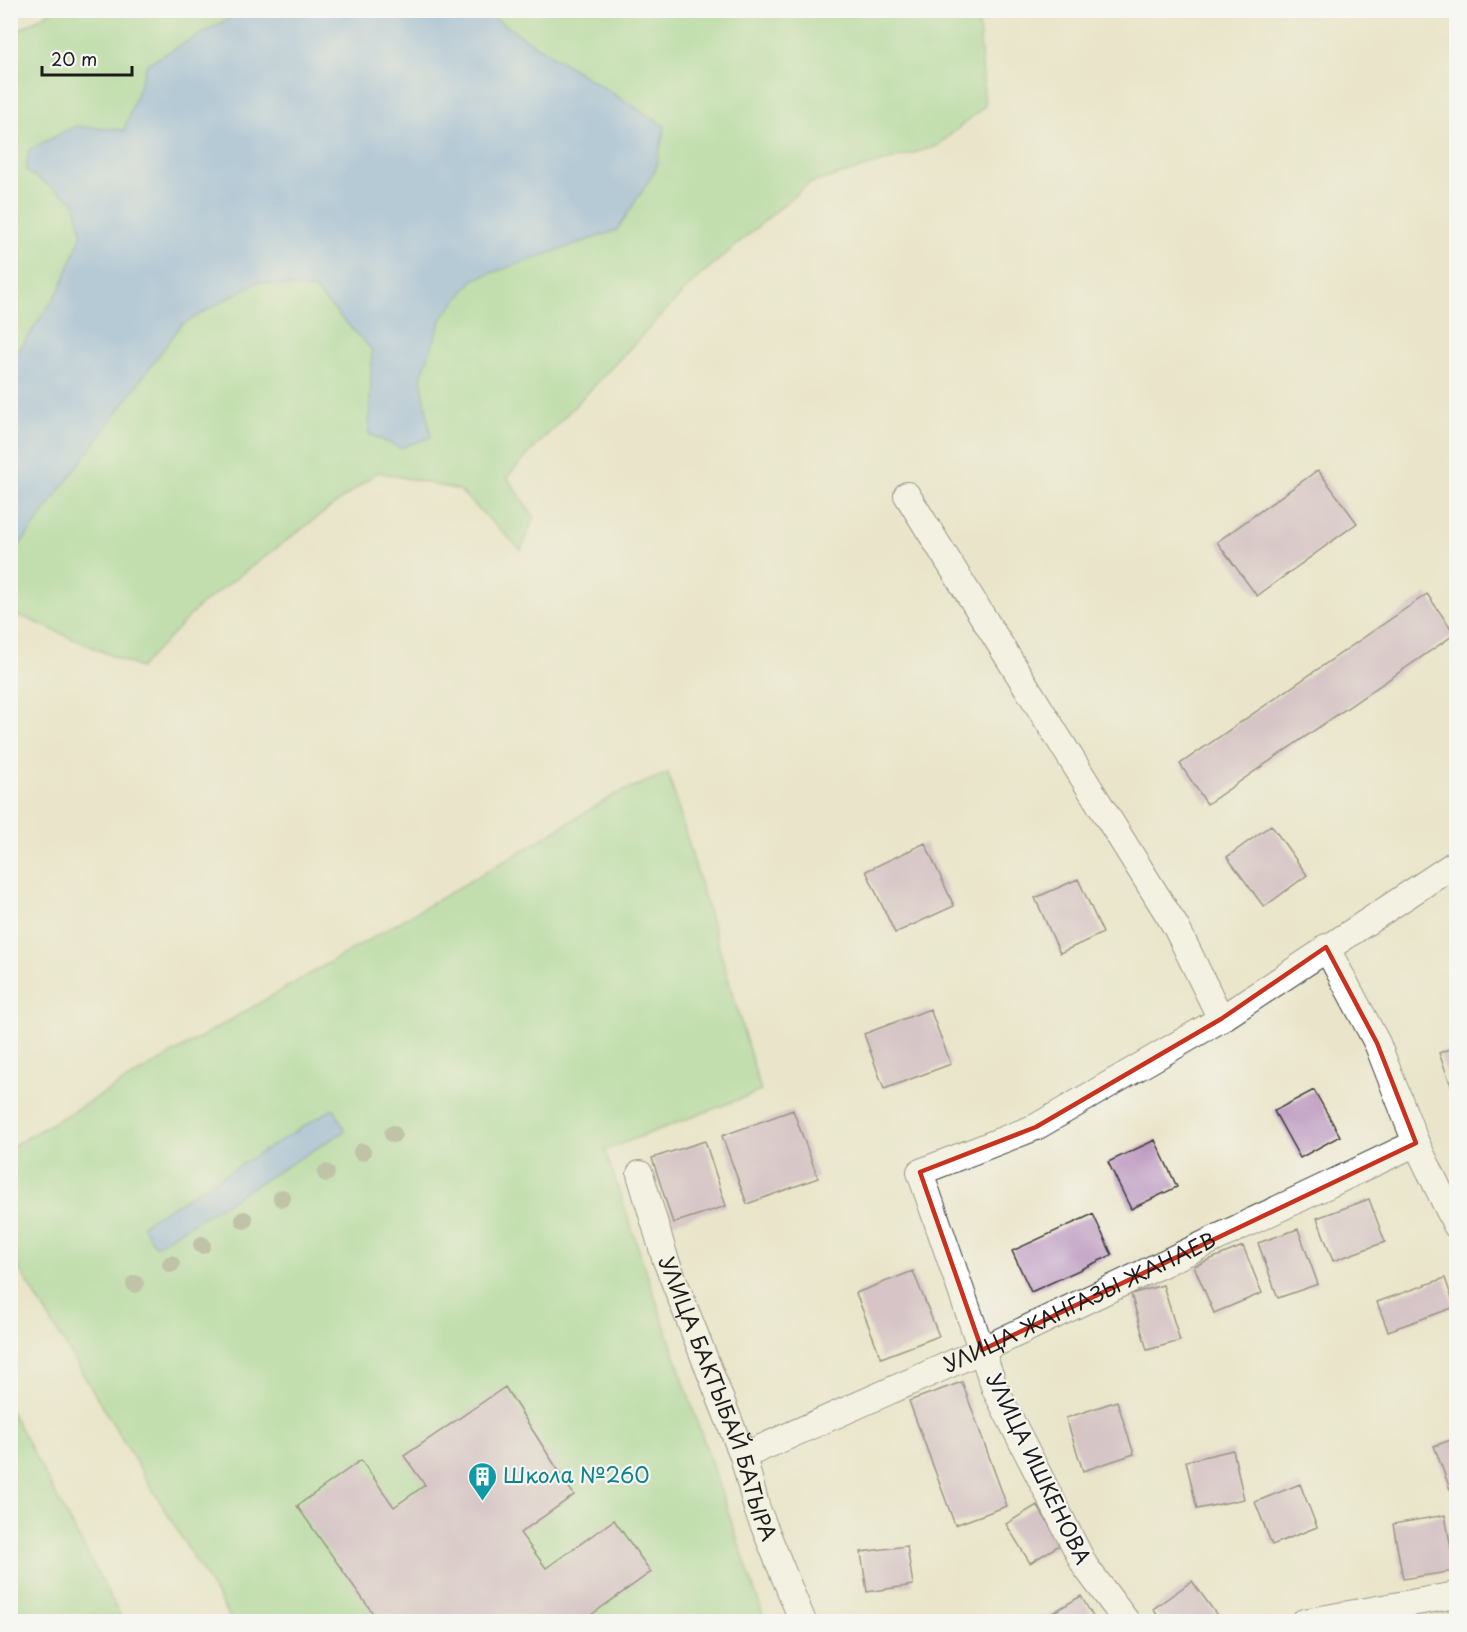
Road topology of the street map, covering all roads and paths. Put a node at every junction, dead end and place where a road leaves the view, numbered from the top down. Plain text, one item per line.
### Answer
1 (907, 495) dead end
2 (1456, 863) edge
3 (1326, 947) junction
4 (1221, 1019) junction
5 (1416, 1143) junction
6 (640, 1174) dead end
7 (1456, 1225) edge
8 (982, 1350) junction
9 (743, 1456) junction
10 (1456, 1595) edge
11 (803, 1622) edge
12 (1127, 1622) edge
13 (1304, 1622) edge

1 - 4 street
2 - 3 street
3 - 4 street
3 - 5 street
4 - 8 street, УЛИЦА ИШКЕНОВА
5 - 7 street
5 - 8 street, УЛИЦА ЖАНГАЗЫ ЖАНАЕВ
6 - 9 street, УЛИЦА БАКТЫБАЙ БАТЫРА
8 - 9 street, УЛИЦА ЖАНГАЗЫ ЖАНАЕВ
8 - 12 street, УЛИЦА ИШКЕНОВА
9 - 11 street, УЛИЦА БАКТЫБАЙ БАТЫРА
10 - 13 street

